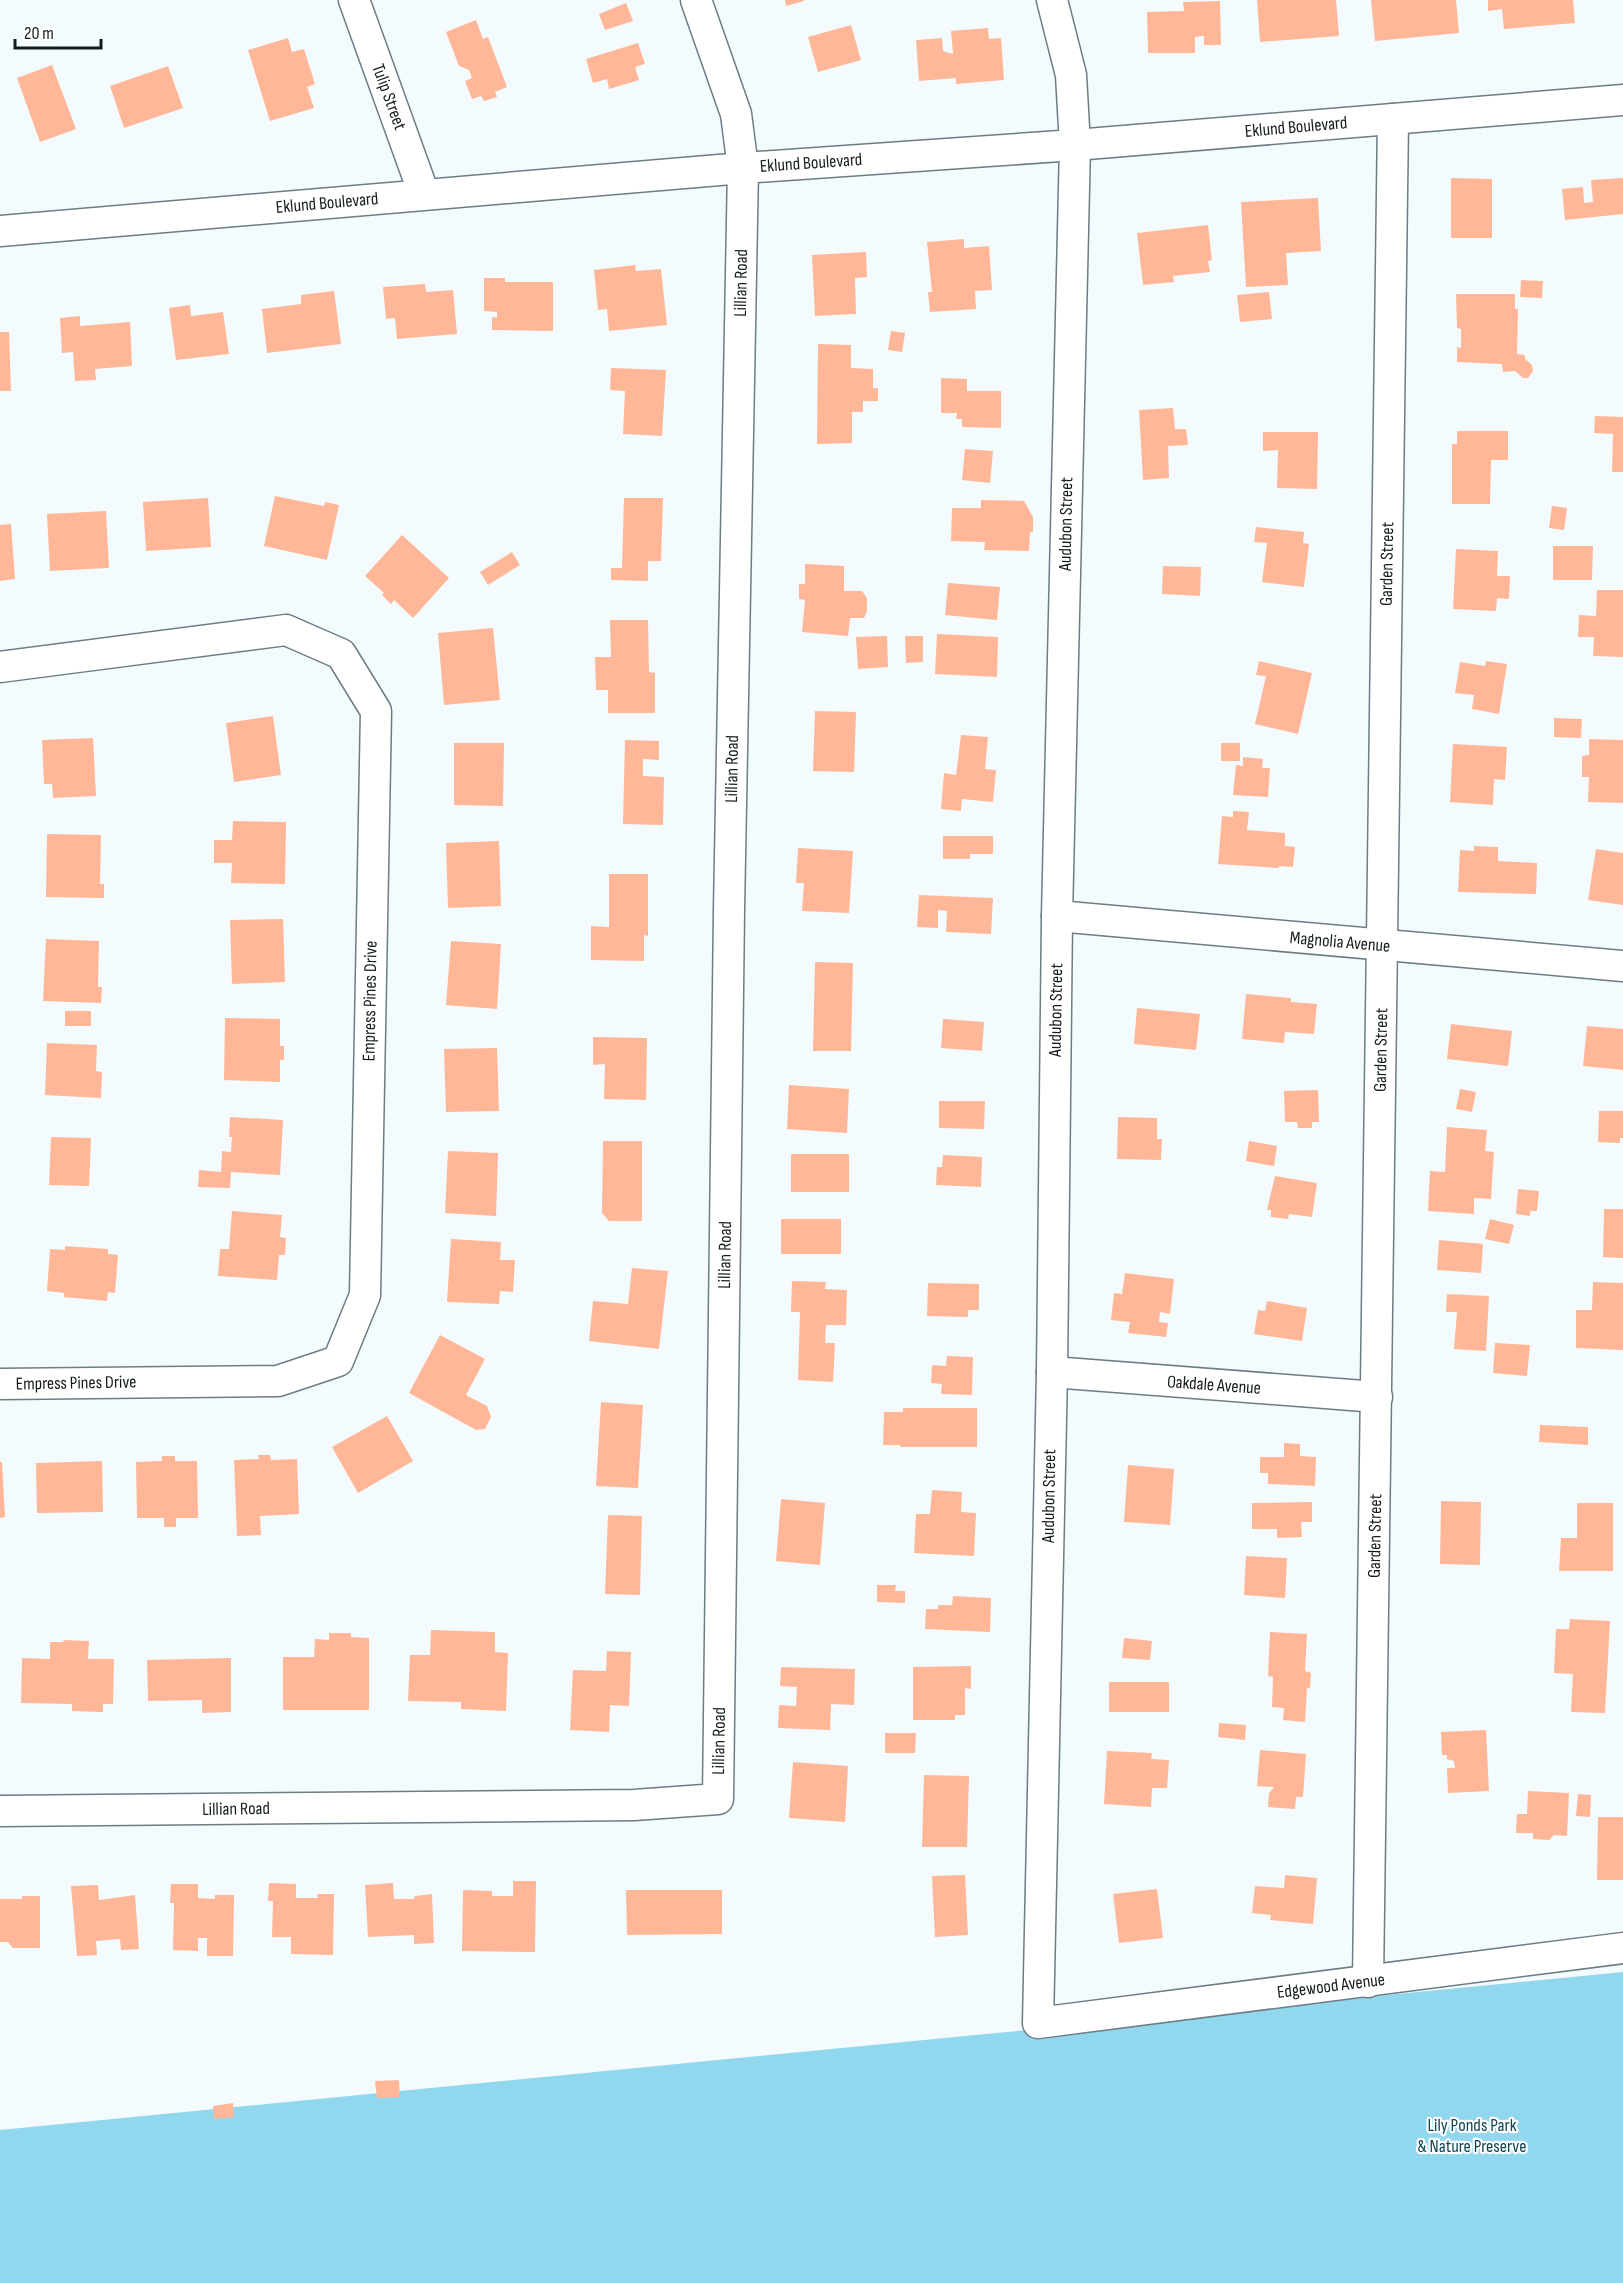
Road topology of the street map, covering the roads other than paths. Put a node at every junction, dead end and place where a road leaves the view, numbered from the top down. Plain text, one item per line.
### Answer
1 (354, 0) edge
2 (696, 0) edge
3 (1052, 0) edge
4 (1623, 100) edge
5 (1393, 119) junction
6 (1075, 145) junction
7 (743, 168) junction
8 (424, 194) junction
9 (0, 231) edge
10 (0, 667) edge
11 (1056, 916) junction
12 (1382, 946) junction
13 (1623, 966) edge
14 (1052, 1372) junction
15 (0, 1384) edge
16 (1377, 1397) junction
17 (0, 1811) edge
18 (1623, 1948) edge
19 (1368, 1982) junction
20 (1038, 2023) joint

1 - 8 street, Tulip Street
2 - 7 street, Lillian Road
3 - 6 street, Audubon Street
4 - 5 street, Eklund Boulevard
5 - 6 street, Eklund Boulevard
5 - 12 street, Garden Street
6 - 7 street, Eklund Boulevard
6 - 11 street, Audubon Street
7 - 8 street, Eklund Boulevard
7 - 17 street, Lillian Road
8 - 9 street, Eklund Boulevard
10 - 15 street, Empress Pines Drive
11 - 12 street, Magnolia Avenue
11 - 14 street, Audubon Street
12 - 13 street, Magnolia Avenue
12 - 16 street, Garden Street
14 - 16 street, Oakdale Avenue
14 - 20 street, Audubon Street
16 - 19 street, Garden Street
18 - 19 street, Edgewood Avenue
19 - 20 street, Edgewood Avenue

